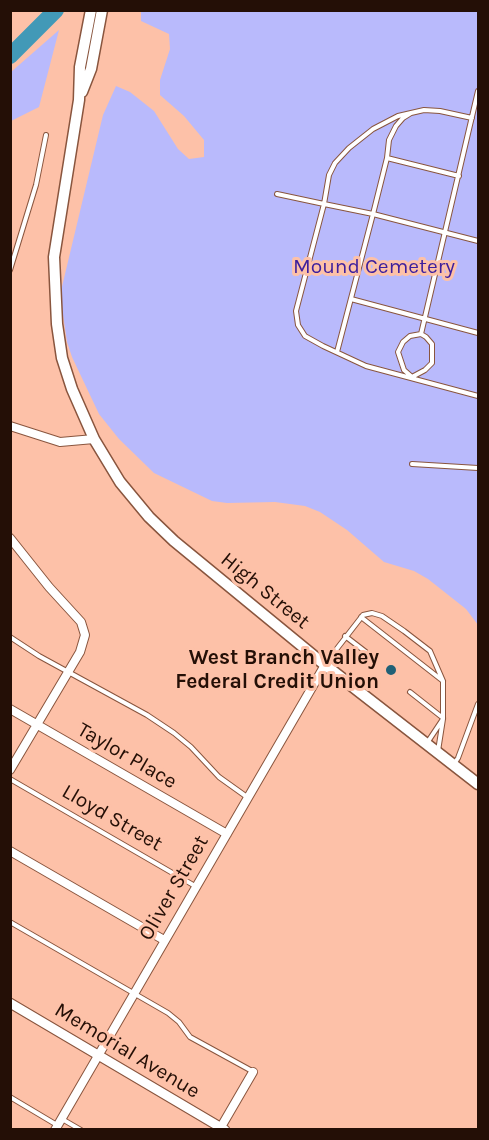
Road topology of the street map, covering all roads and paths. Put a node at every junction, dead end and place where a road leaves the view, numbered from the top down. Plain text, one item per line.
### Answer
1 (91, 10) edge
2 (102, 10) edge
3 (478, 91) edge
4 (79, 100) junction
5 (411, 113) junction
6 (472, 118) junction
7 (46, 135) dead end
8 (387, 158) junction
9 (459, 176) junction
10 (277, 194) dead end
11 (324, 204) junction
12 (373, 214) junction
13 (444, 233) junction
14 (478, 241) edge
15 (10, 270) edge
16 (351, 299) junction
17 (424, 319) junction
18 (478, 333) edge
19 (421, 334) junction
20 (338, 352) junction
21 (412, 377) junction
22 (478, 396) edge
23 (10, 426) edge
24 (94, 439) junction
25 (412, 464) dead end
26 (478, 468) edge
27 (10, 538) edge
28 (361, 617) junction
29 (345, 636) junction
30 (10, 637) edge
31 (370, 656) dead end
32 (325, 665) junction
33 (69, 671) junction
34 (443, 681) junction
35 (410, 692) dead end
36 (478, 704) edge
37 (10, 709) edge
38 (474, 717) junction
39 (443, 719) junction
40 (478, 720) edge
41 (38, 724) junction
42 (427, 744) junction
43 (438, 752) junction
44 (454, 765) junction
45 (10, 770) edge
46 (10, 779) edge
47 (478, 784) edge
48 (249, 798) junction
49 (227, 834) junction
50 (10, 851) edge
51 (196, 887) junction
52 (10, 922) edge
53 (164, 940) junction
54 (134, 994) junction
55 (10, 1003) edge
56 (99, 1054) junction
57 (253, 1072) joint
58 (10, 1097) edge
59 (58, 1124) edge
60 (220, 1128) edge
61 (81, 1130) edge

1 - 4 main road
2 - 4 main road
3 - 6 lane
4 - 24 main road, High Street
5 - 6 lane
5 - 8 lane
5 - 11 lane
6 - 9 lane
7 - 15 lane
8 - 9 lane
8 - 12 lane
9 - 13 lane
10 - 11 lane
11 - 12 lane
11 - 20 lane
12 - 13 lane
12 - 16 lane
13 - 14 lane
13 - 17 lane
16 - 17 lane
16 - 20 lane
17 - 18 lane
17 - 19 lane
19 - 21 lane
19 - 21 lane
20 - 21 lane
21 - 22 lane
23 - 24 street
24 - 32 main road, High Street
25 - 26 lane
27 - 33 street
28 - 29 lane
28 - 34 lane
28 - 34 lane
29 - 31 lane
29 - 32 lane
30 - 33 lane
32 - 42 main road, High Street
32 - 48 street, Oliver Street
33 - 41 street
33 - 48 lane
34 - 39 lane
35 - 39 lane
36 - 38 lane
37 - 41 street, Taylor Place
38 - 40 lane
38 - 44 lane
39 - 42 lane
39 - 43 lane
41 - 45 street
41 - 49 street, Taylor Place
42 - 43 main road, High Street
43 - 44 main road, High Street
44 - 47 main road, High Street
46 - 51 lane, Lloyd Street
48 - 49 street, Oliver Street
49 - 51 street, Oliver Street
50 - 53 street
51 - 53 street, Oliver Street
52 - 54 lane
53 - 54 street, Oliver Street
54 - 56 street, Oliver Street
54 - 57 lane
55 - 56 street, Memorial Avenue
56 - 59 street, Oliver Street
56 - 60 street, Memorial Avenue
57 - 60 street
58 - 59 lane
59 - 61 lane

